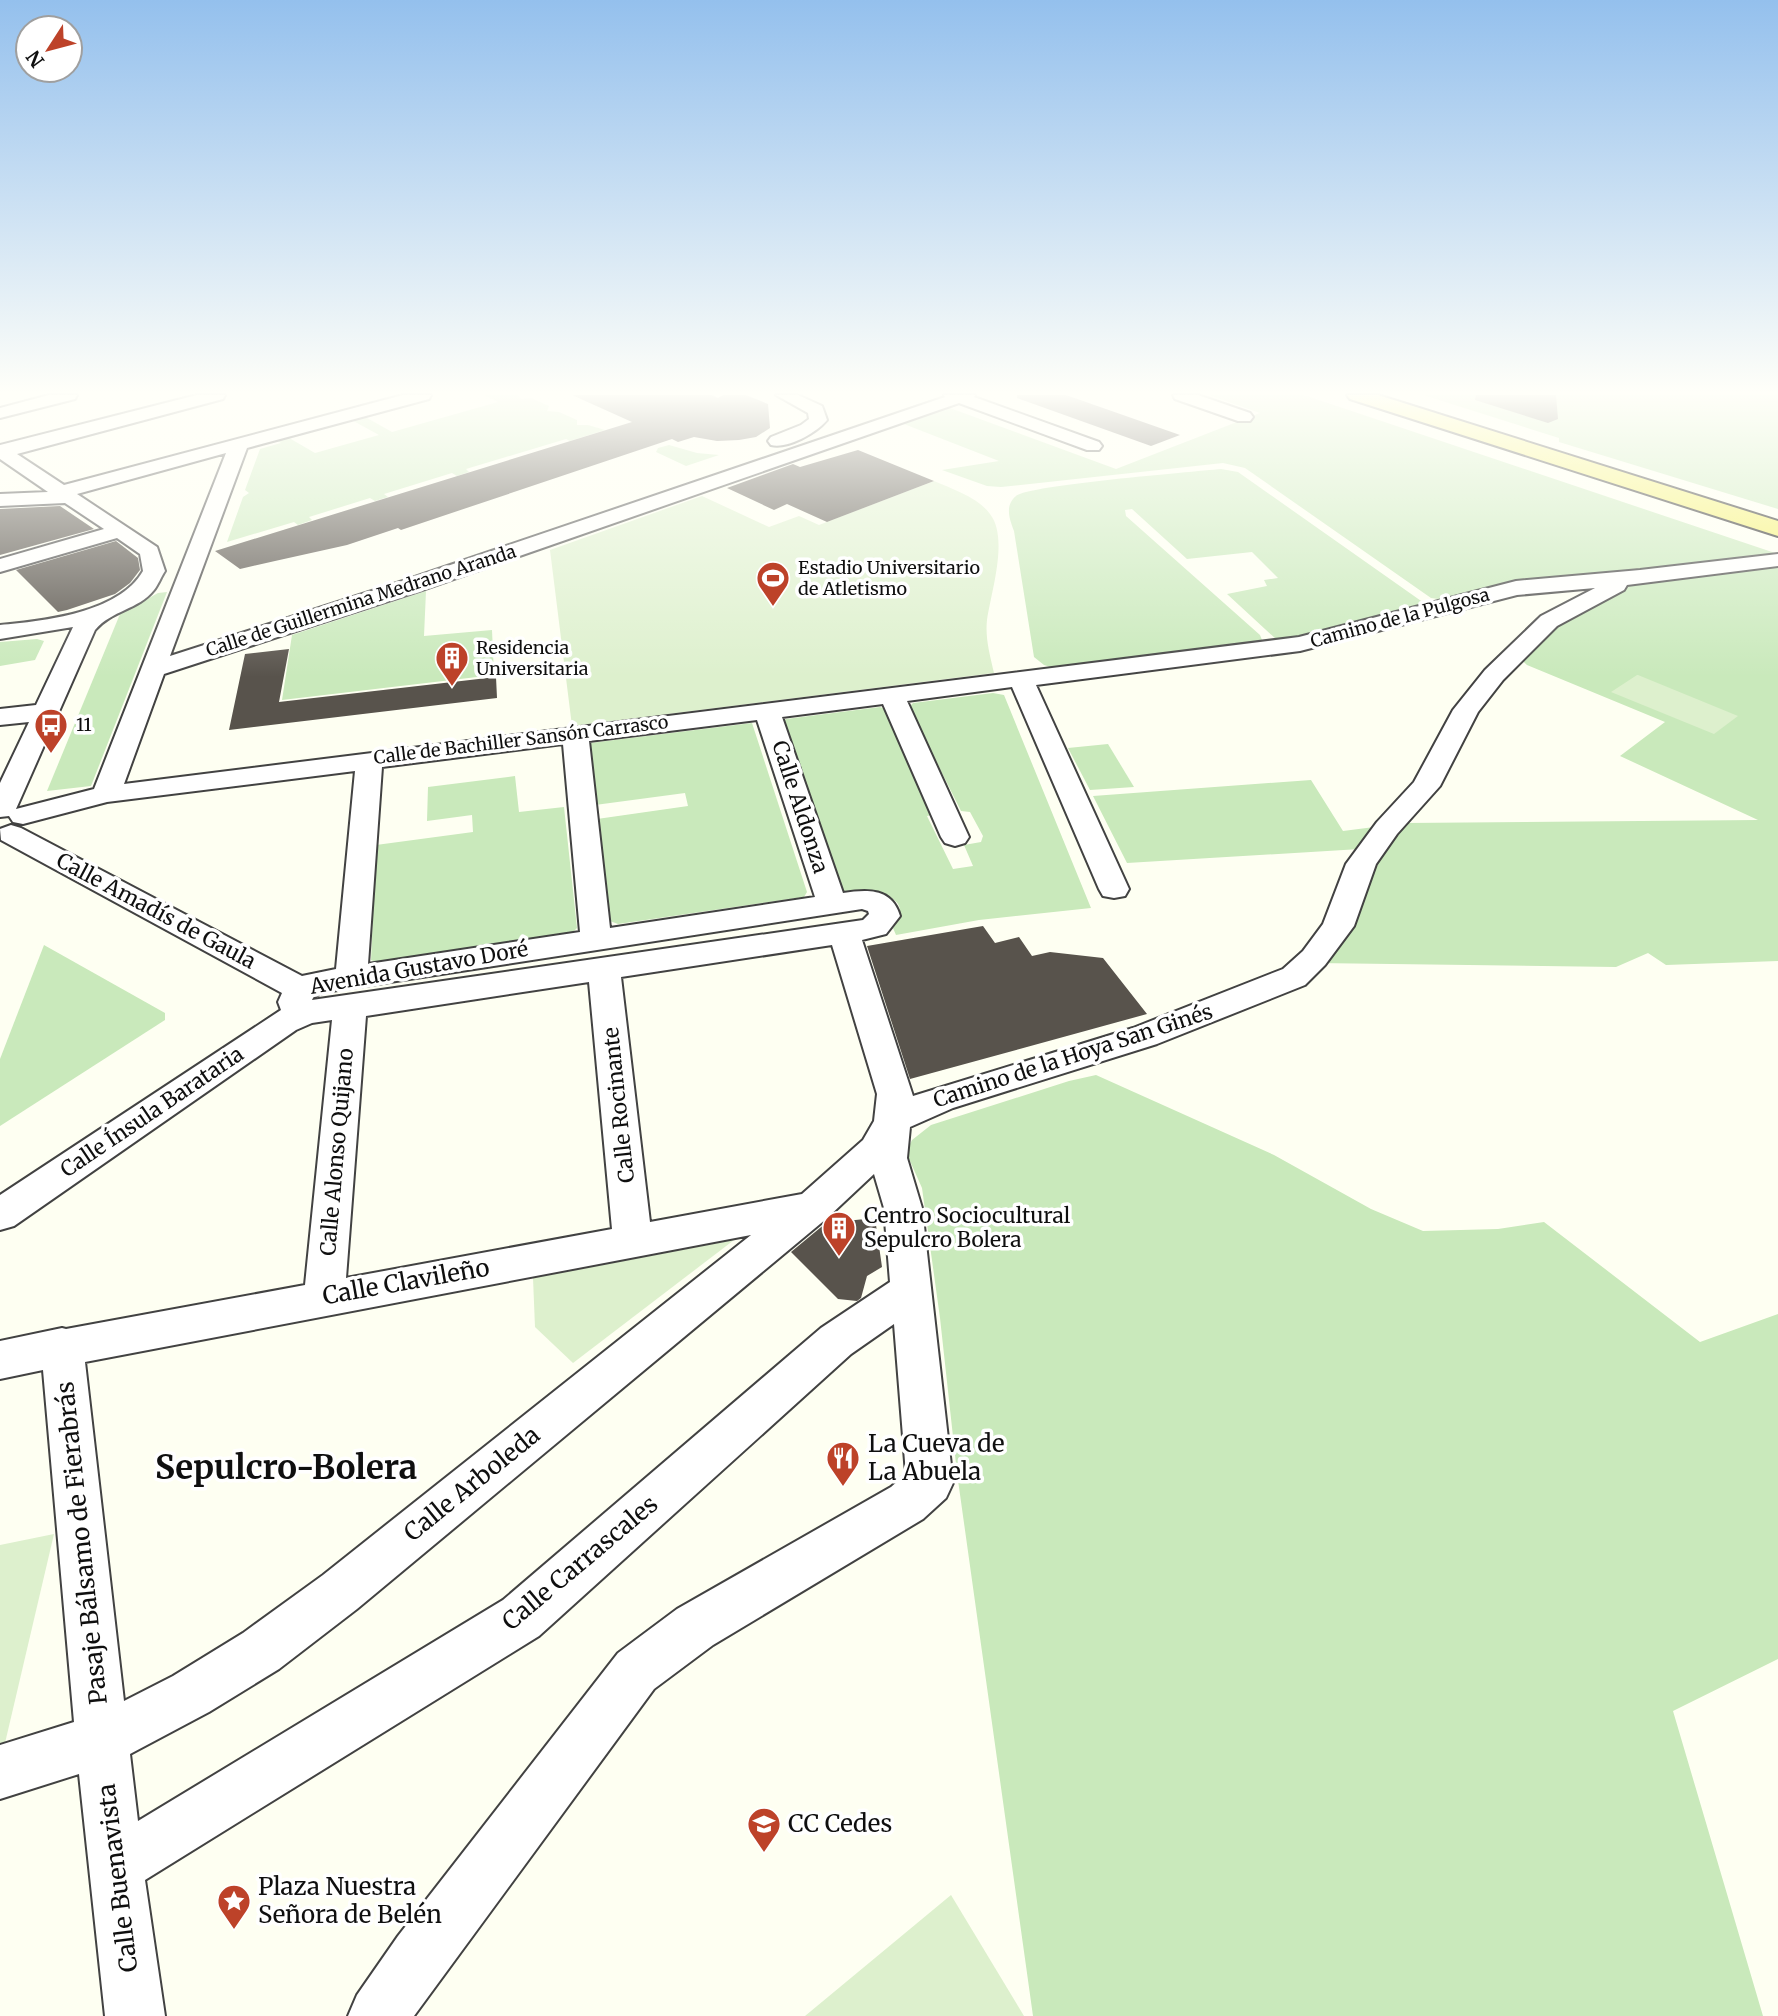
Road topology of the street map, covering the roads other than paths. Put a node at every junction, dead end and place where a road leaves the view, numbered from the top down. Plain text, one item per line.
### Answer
1 (56, 489) edge
2 (74, 489) edge
3 (222, 489) edge
4 (634, 489) edge
5 (691, 489) edge
6 (1653, 489) edge
7 (1679, 489) edge
8 (64, 494) junction
9 (0, 500) edge
10 (1778, 520) edge
11 (1778, 529) edge
12 (120, 531) junction
13 (498, 535) dead end
14 (1778, 560) edge
15 (0, 566) edge
16 (1640, 577) junction
17 (355, 583) dead end
18 (97, 613) junction
19 (49, 626) junction
20 (0, 632) edge
21 (75, 647) junction
22 (160, 648) junction
23 (152, 670) junction
24 (1021, 679) junction
25 (892, 695) junction
26 (767, 710) junction
27 (46, 712) junction
28 (0, 717) edge
29 (575, 733) junction
30 (369, 760) junction
31 (106, 794) junction
32 (7, 827) edge
33 (955, 837) dead end
34 (1114, 890) dead end
35 (838, 918) junction
36 (600, 954) junction
37 (350, 992) junction
38 (303, 1001) junction
39 (892, 1120) junction
40 (812, 1208) junction
41 (0, 1215) edge
42 (634, 1241) junction
43 (911, 1290) junction
44 (324, 1297) junction
45 (62, 1346) junction
46 (0, 1360) edge
47 (103, 1740) junction
48 (0, 1772) edge
49 (115, 1866) junction
50 (138, 2013) edge
51 (378, 2016) edge

1 - 8 street
2 - 8 street
3 - 22 street
4 - 13 street
5 - 23 street, Calle de Guillermina Medrano Aranda
6 - 11 main road
7 - 10 main road
8 - 9 street
8 - 12 street
12 - 15 street
12 - 18 street
14 - 16 street, Camino de la Pulgosa
16 - 24 street, Camino de la Pulgosa
16 - 39 street, Camino de la Hoya San Ginés
17 - 22 street
18 - 19 street
18 - 21 street
19 - 20 street
19 - 21 street
21 - 27 street
22 - 23 street
23 - 31 street
24 - 25 street, Calle de Bachiller Sansón Carrasco
24 - 34 street
25 - 26 street, Calle de Bachiller Sansón Carrasco
25 - 33 street
26 - 29 street, Calle de Bachiller Sansón Carrasco
26 - 35 street, Calle Aldonza
27 - 28 street
27 - 32 street
29 - 30 street, Calle de Bachiller Sansón Carrasco
29 - 36 street, Calle Rocinante
30 - 31 street, Calle de Bachiller Sansón Carrasco
30 - 37 street, Calle Alonso Quijano
31 - 32 street, Calle de Bachiller Sansón Carrasco
32 - 38 street, Calle Amadís de Gaula
35 - 36 street, Avenida Gustavo Doré
35 - 39 street, Calle Aldonza
36 - 37 street, Avenida Gustavo Doré
36 - 42 street, Calle Rocinante
37 - 38 street, Avenida Gustavo Doré
37 - 44 street, Calle Alonso Quijano
38 - 41 street, Calle Ínsula Barataria
39 - 40 street, Calle Arboleda
39 - 43 street, Calle Aldonza
40 - 42 street, Calle Clavileño
40 - 47 street, Calle Arboleda
42 - 44 street, Calle Clavileño
43 - 49 street, Calle Carrascales
43 - 51 street, Calle Aldonza
44 - 45 street, Calle Clavileño
45 - 46 street, Calle Clavileño
45 - 47 street, Pasaje Bálsamo de Fierabrás
47 - 48 street, Calle Arboleda
47 - 49 street, Calle Buenavista
49 - 50 street, Calle Buenavista

